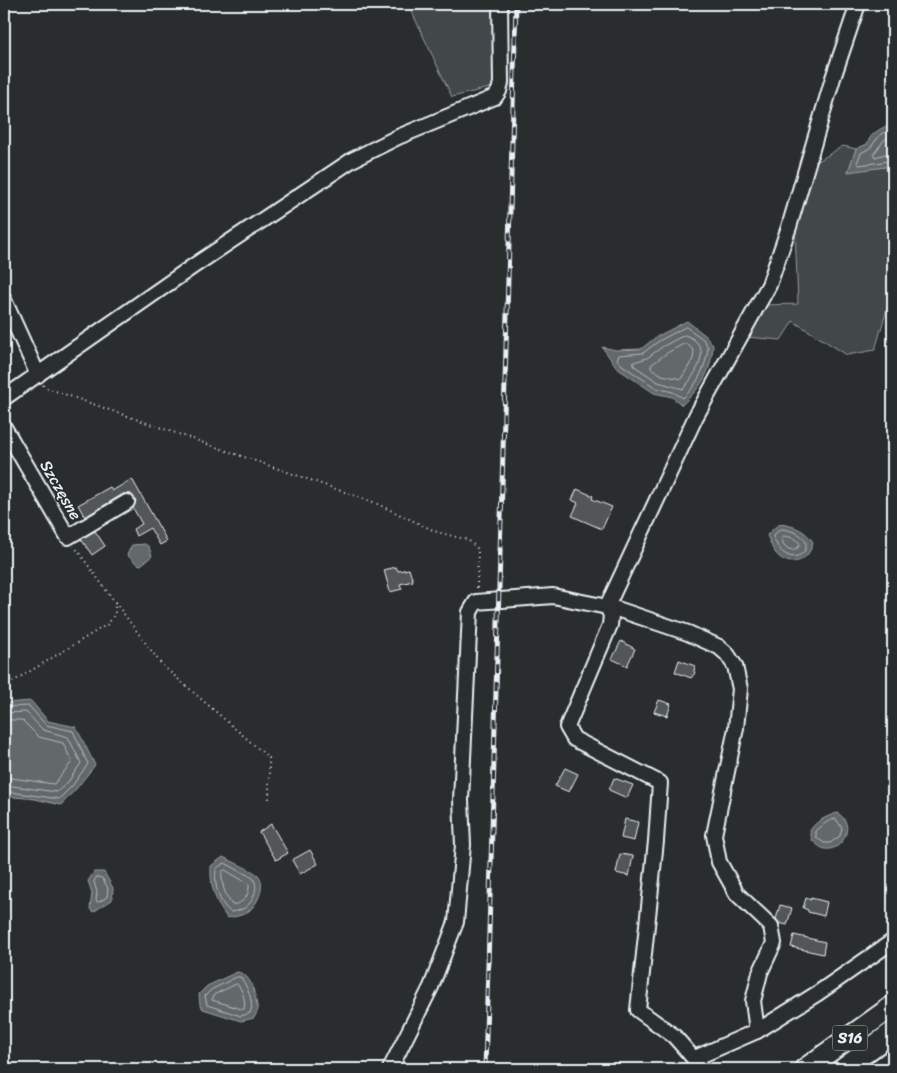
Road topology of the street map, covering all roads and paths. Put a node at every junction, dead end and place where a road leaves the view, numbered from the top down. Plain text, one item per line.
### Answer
1 (500, 4) edge
2 (858, 4) edge
3 (4, 300) edge
4 (38, 375) junction
5 (4, 398) edge
6 (4, 427) edge
7 (126, 502) dead end
8 (68, 537) junction
9 (115, 602) junction
10 (476, 602) junction
11 (607, 607) junction
12 (4, 686) edge
13 (269, 801) dead end
14 (893, 941) edge
15 (893, 1006) edge
16 (757, 1031) junction
17 (893, 1032) edge
18 (699, 1064) edge
19 (390, 1069) edge
20 (805, 1069) edge
21 (843, 1069) edge

1 - 4 street
2 - 11 street
3 - 4 street
4 - 5 street
4 - 10 path
6 - 8 street, Szczęsne
7 - 8 street, Szczęsne
8 - 9 path
9 - 12 path
9 - 13 path
10 - 11 street
10 - 19 street
11 - 16 street
11 - 18 street
14 - 16 street
15 - 20 highway, S16
16 - 18 street
17 - 21 highway, S16

